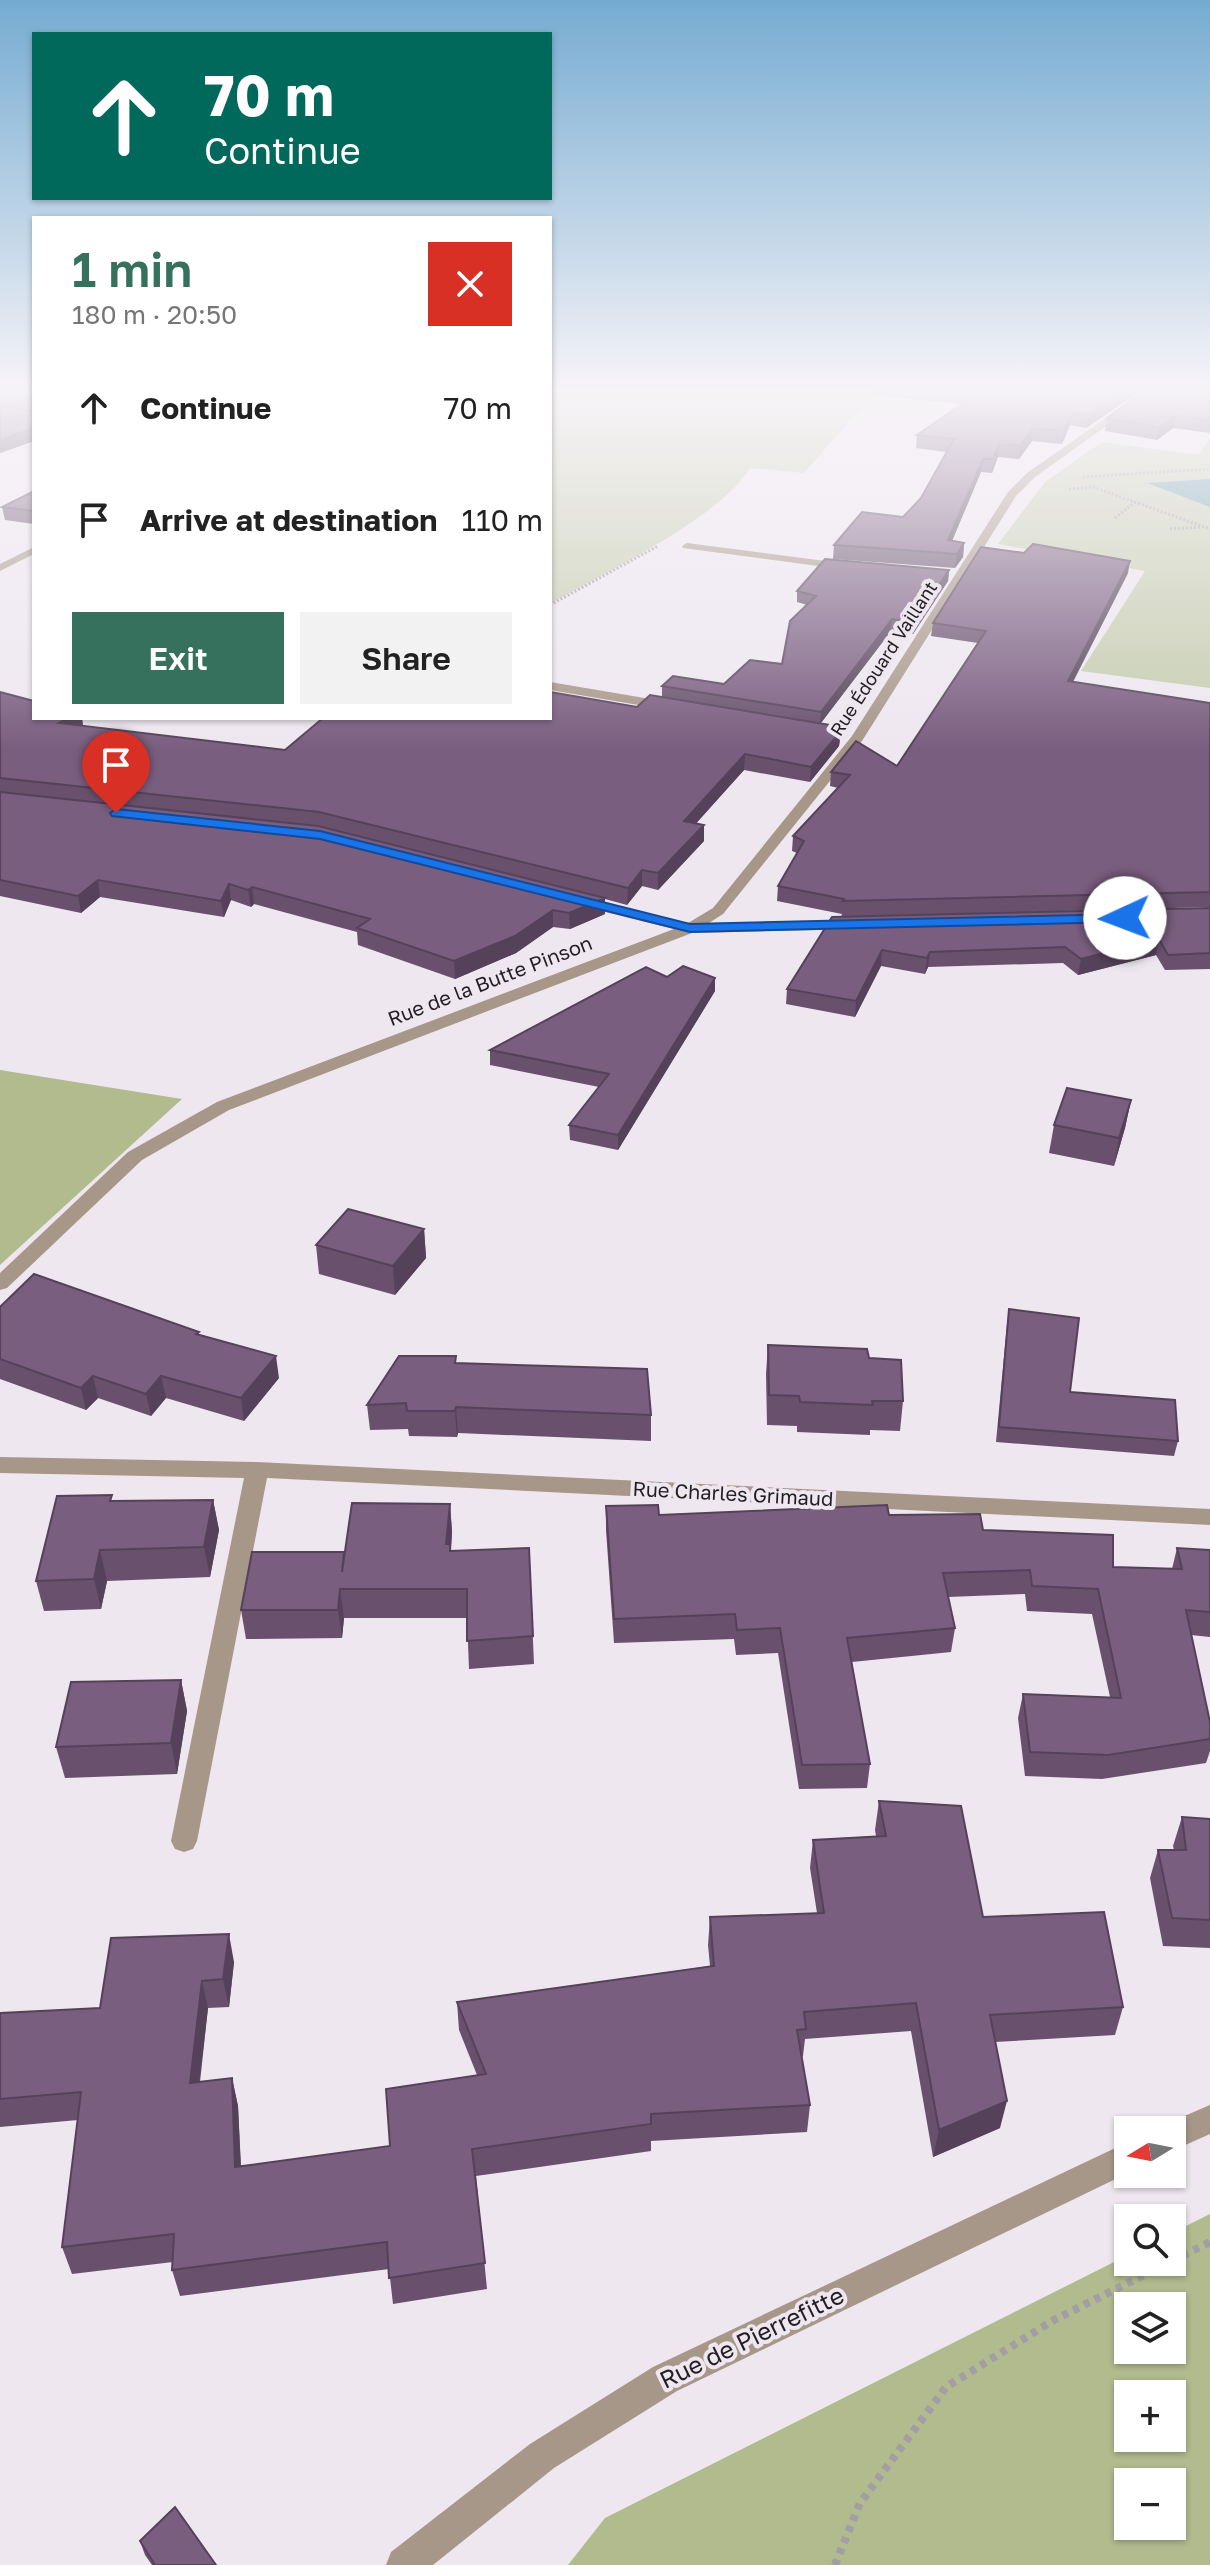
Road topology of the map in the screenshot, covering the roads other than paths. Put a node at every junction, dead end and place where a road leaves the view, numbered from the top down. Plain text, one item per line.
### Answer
1 (1001, 510) edge
2 (687, 546) road end
3 (32, 552) edge
4 (0, 568) edge
5 (860, 568) edge
6 (552, 686) edge
7 (688, 709) edge
8 (841, 735) edge
9 (857, 738) junction
10 (563, 897) edge
11 (872, 925) edge
12 (690, 928) junction
13 (0, 1284) edge
14 (0, 1465) edge
15 (257, 1470) junction
16 (1210, 1517) edge
17 (184, 1841) dead end
18 (1210, 2119) edge
19 (1186, 2130) edge
20 (1114, 2164) edge
21 (404, 2565) edge

1 - 9 street, Rue Édouard Vaillant
2 - 5 street
3 - 4 street
6 - 7 street
8 - 9 street
9 - 12 street, Rue Édouard Vaillant
10 - 12 street
11 - 12 street, Rue de la Butte Pinson
12 - 13 street, Rue de la Butte Pinson
14 - 15 street, Rue Charles Grimaud
15 - 16 street, Rue Charles Grimaud
15 - 17 street
18 - 19 street
20 - 21 street, Rue de Pierrefitte

